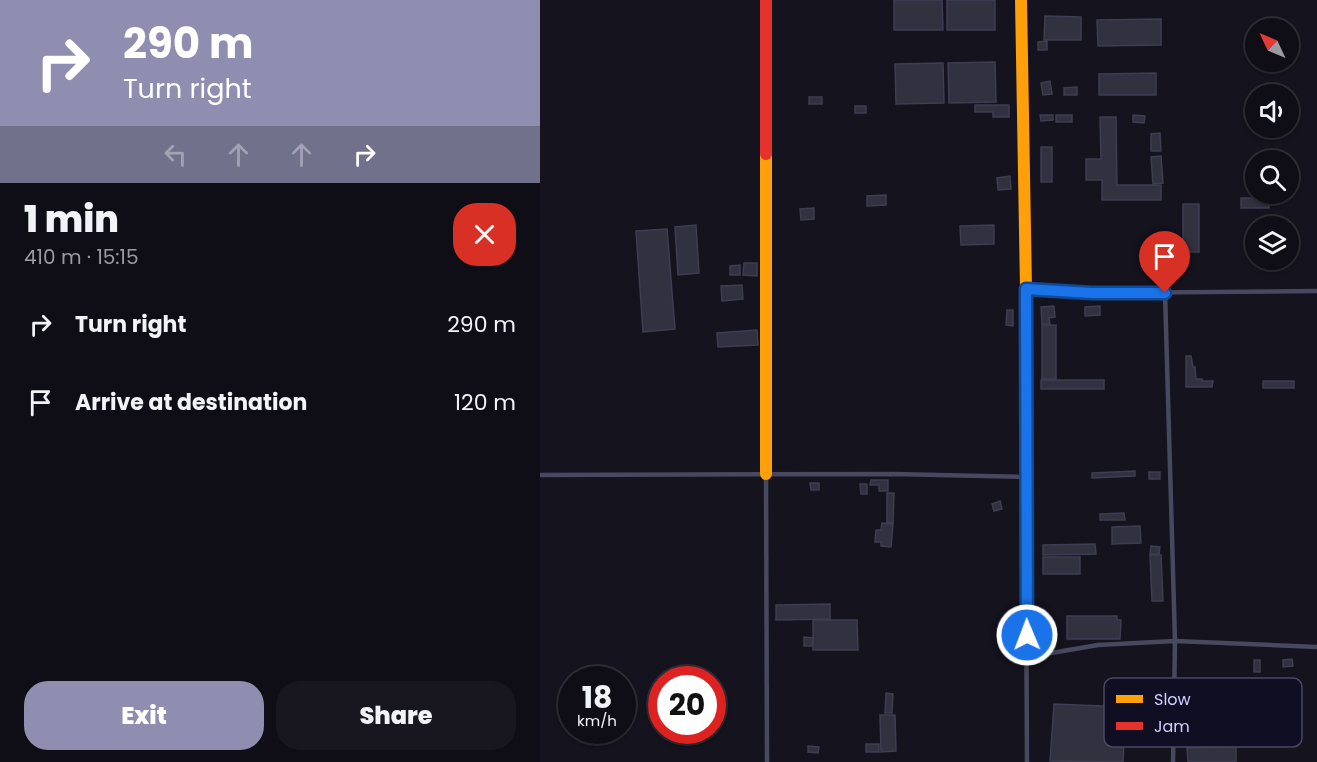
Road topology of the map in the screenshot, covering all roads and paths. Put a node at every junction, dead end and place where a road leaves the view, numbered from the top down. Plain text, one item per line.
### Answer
1 (766, 0) edge
2 (1021, 0) edge
3 (1026, 289) junction
4 (1317, 291) edge
5 (1165, 293) junction
6 (766, 474) junction
7 (540, 475) edge
8 (1025, 477) junction
9 (1026, 567) joint
10 (1175, 641) junction
11 (1317, 647) edge
12 (1028, 657) junction
13 (1174, 678) edge
14 (1173, 747) edge
15 (767, 762) edge
16 (1027, 762) edge
17 (1173, 762) edge

1 - 6 street
2 - 3 street
3 - 5 lane
3 - 8 street
4 - 5 lane
5 - 10 lane
6 - 7 lane
6 - 8 lane
6 - 15 lane
8 - 9 street
9 - 12 lane
10 - 11 lane
10 - 12 lane
10 - 13 lane
12 - 16 lane
14 - 17 lane

